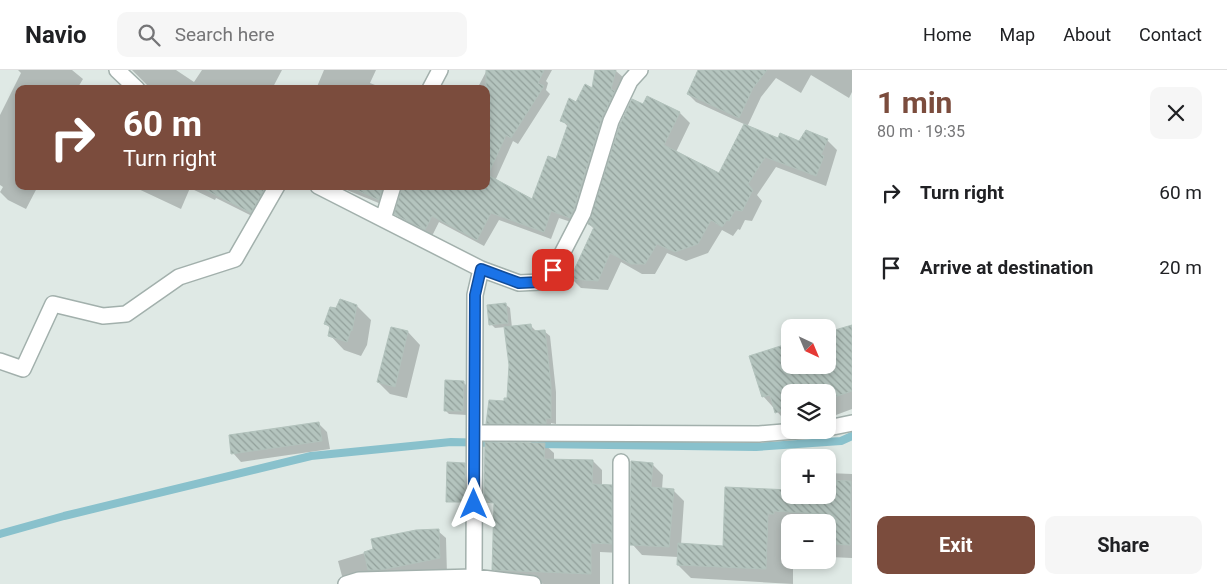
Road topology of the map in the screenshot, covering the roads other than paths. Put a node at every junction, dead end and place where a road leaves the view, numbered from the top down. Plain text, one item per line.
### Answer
1 (117, 70) edge
2 (440, 70) edge
3 (640, 70) edge
4 (132, 85) edge
5 (432, 85) edge
6 (275, 190) edge
7 (326, 190) edge
8 (392, 190) edge
9 (383, 219) junction
10 (481, 269) junction
11 (0, 361) edge
12 (852, 423) edge
13 (836, 426) edge
14 (781, 432) edge
15 (474, 439) junction
16 (622, 462) dead end
17 (474, 577) junction
18 (363, 582) edge
19 (346, 584) edge
20 (533, 584) edge
21 (621, 584) edge

1 - 4 street
2 - 5 street
3 - 10 street
6 - 11 street
7 - 9 street
8 - 9 street
9 - 10 street
10 - 15 street
12 - 13 street
14 - 15 street
15 - 17 street
16 - 21 street
17 - 18 street
17 - 20 street
18 - 19 street

